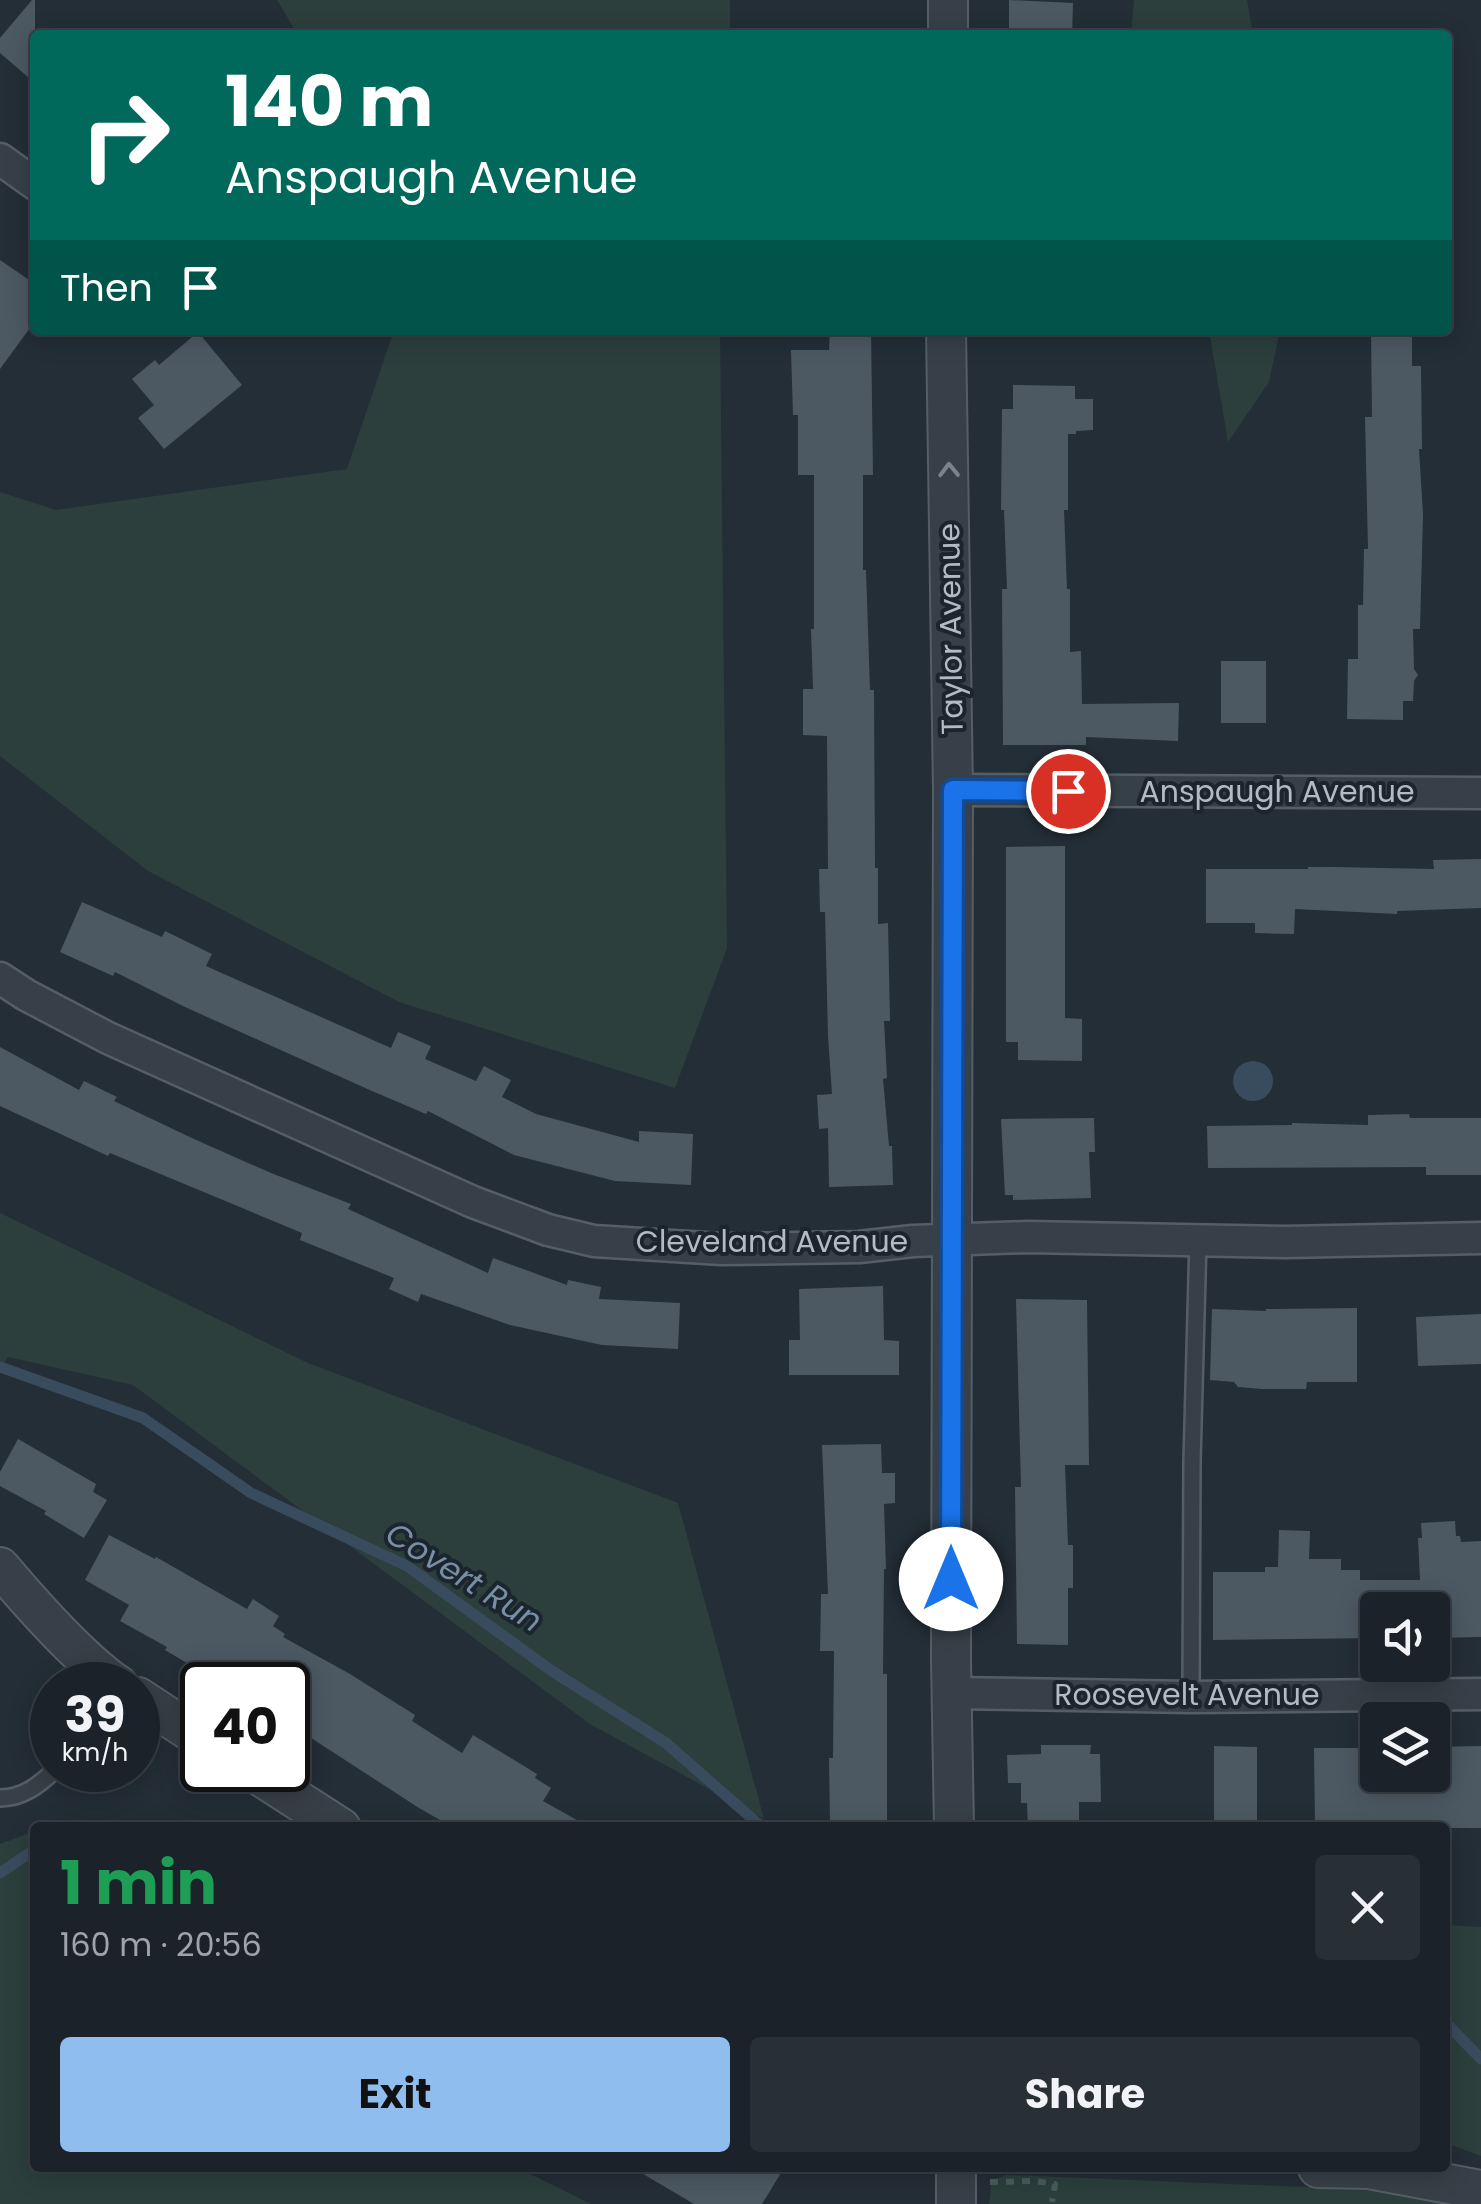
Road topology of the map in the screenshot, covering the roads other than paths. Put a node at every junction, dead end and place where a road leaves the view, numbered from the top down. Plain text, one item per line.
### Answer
1 (948, 0) edge
2 (948, 30) edge
3 (0, 158) edge
4 (30, 180) edge
5 (946, 335) edge
6 (953, 790) junction
7 (1481, 793) edge
8 (0, 978) edge
9 (1481, 1238) edge
10 (952, 1240) junction
11 (1198, 1240) junction
12 (0, 1568) edge
13 (91, 1662) edge
14 (952, 1693) junction
15 (1481, 1694) edge
16 (1191, 1697) junction
17 (30, 1790) edge
18 (285, 1792) edge
19 (0, 1798) edge
20 (332, 1822) edge
21 (954, 1822) edge
22 (958, 2172) edge
23 (1385, 2172) edge
24 (1481, 2190) edge
25 (970, 2199) edge

1 - 2 street
3 - 4 street
6 -> 5 street, Taylor Avenue
6 - 7 street, Anspaugh Avenue
6 - 10 street, Taylor Avenue
8 - 10 street, Cleveland Avenue
9 - 11 street, Cleveland Avenue
10 - 11 street, Cleveland Avenue
10 - 14 street, Taylor Avenue
11 - 16 lane
12 - 13 street
14 - 16 street, Roosevelt Avenue
14 - 21 street, Taylor Avenue
15 - 16 street, Roosevelt Avenue
17 - 19 lane
18 - 20 street
22 - 25 street
23 - 24 street

